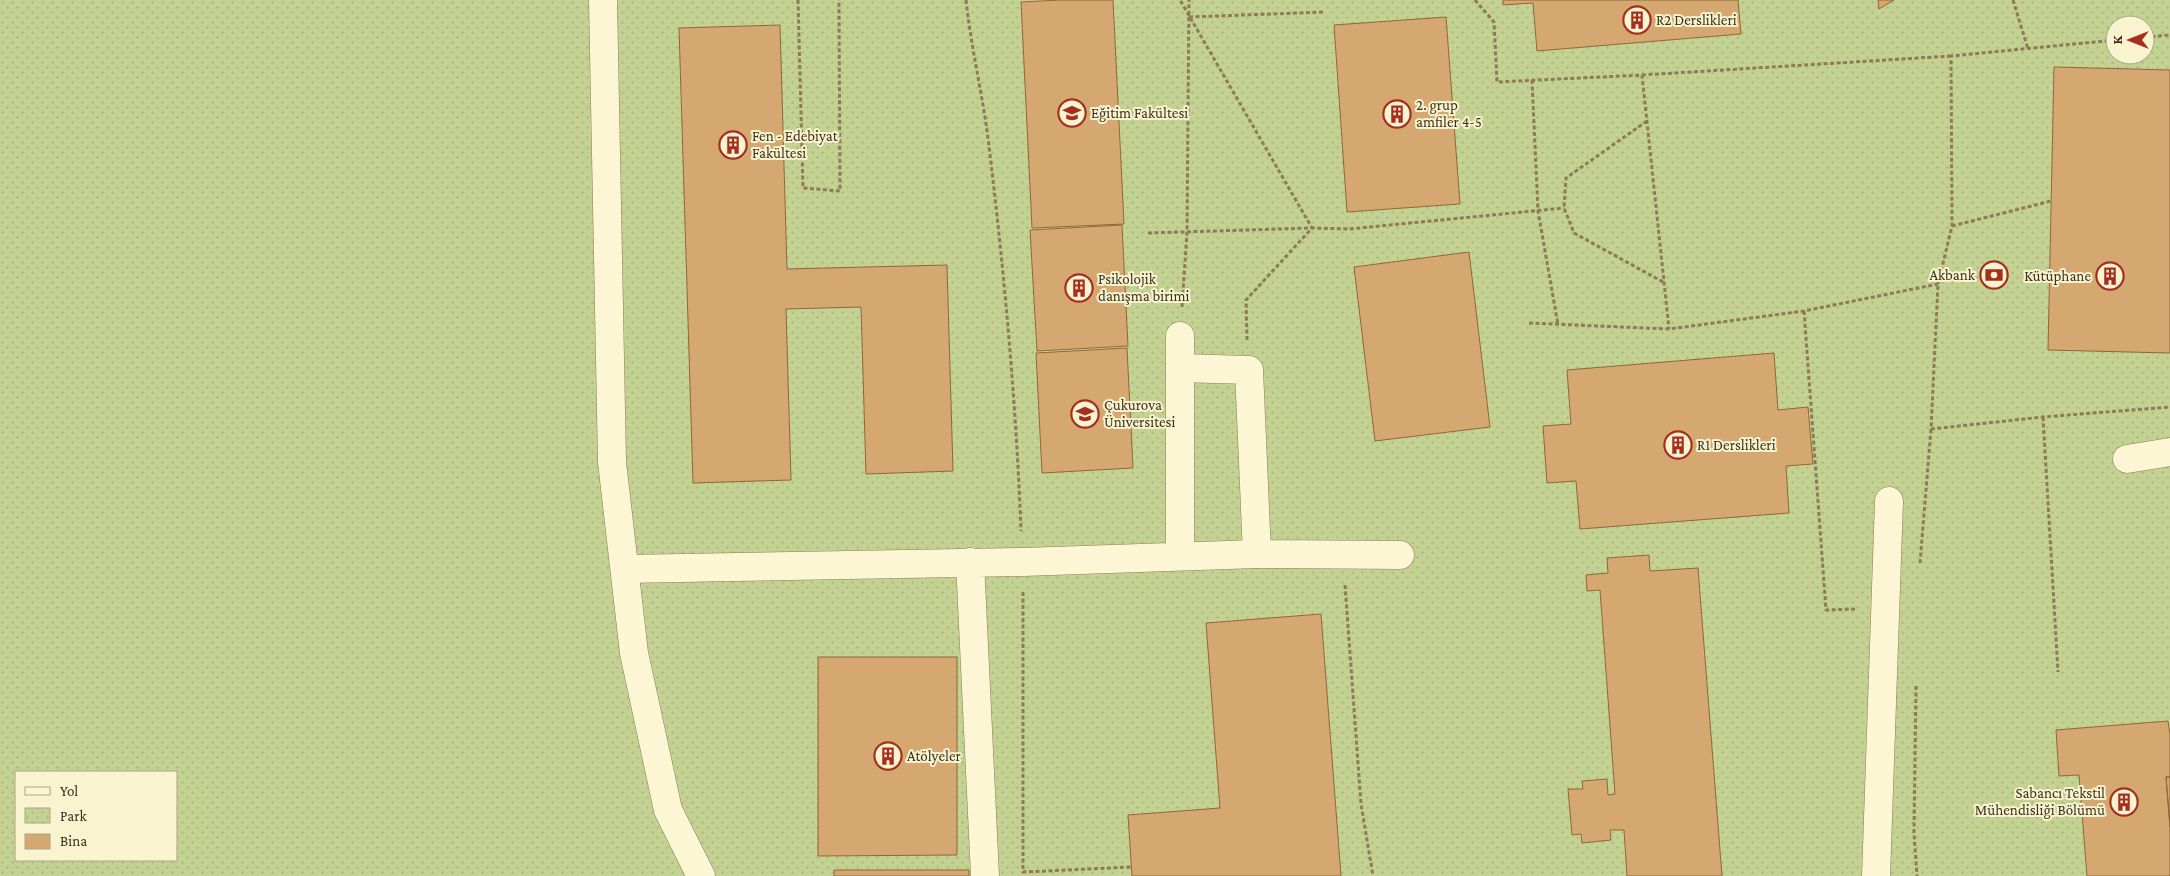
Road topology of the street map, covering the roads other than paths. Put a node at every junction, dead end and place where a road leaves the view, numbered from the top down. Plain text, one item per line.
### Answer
1 (603, 0) edge
2 (1180, 336) road end
3 (1180, 368) junction
4 (2170, 452) edge
5 (2127, 459) dead end
6 (1889, 501) dead end
7 (1257, 554) junction
8 (1400, 555) dead end
9 (1180, 556) junction
10 (970, 562) junction
11 (625, 570) junction
12 (701, 876) edge
13 (984, 876) edge
14 (1876, 876) edge

1 - 11 street
2 - 3 street
3 - 7 street
3 - 9 street
4 - 5 street
6 - 14 street
7 - 8 street
7 - 9 street
9 - 10 street
10 - 11 street
10 - 13 street
11 - 12 street

